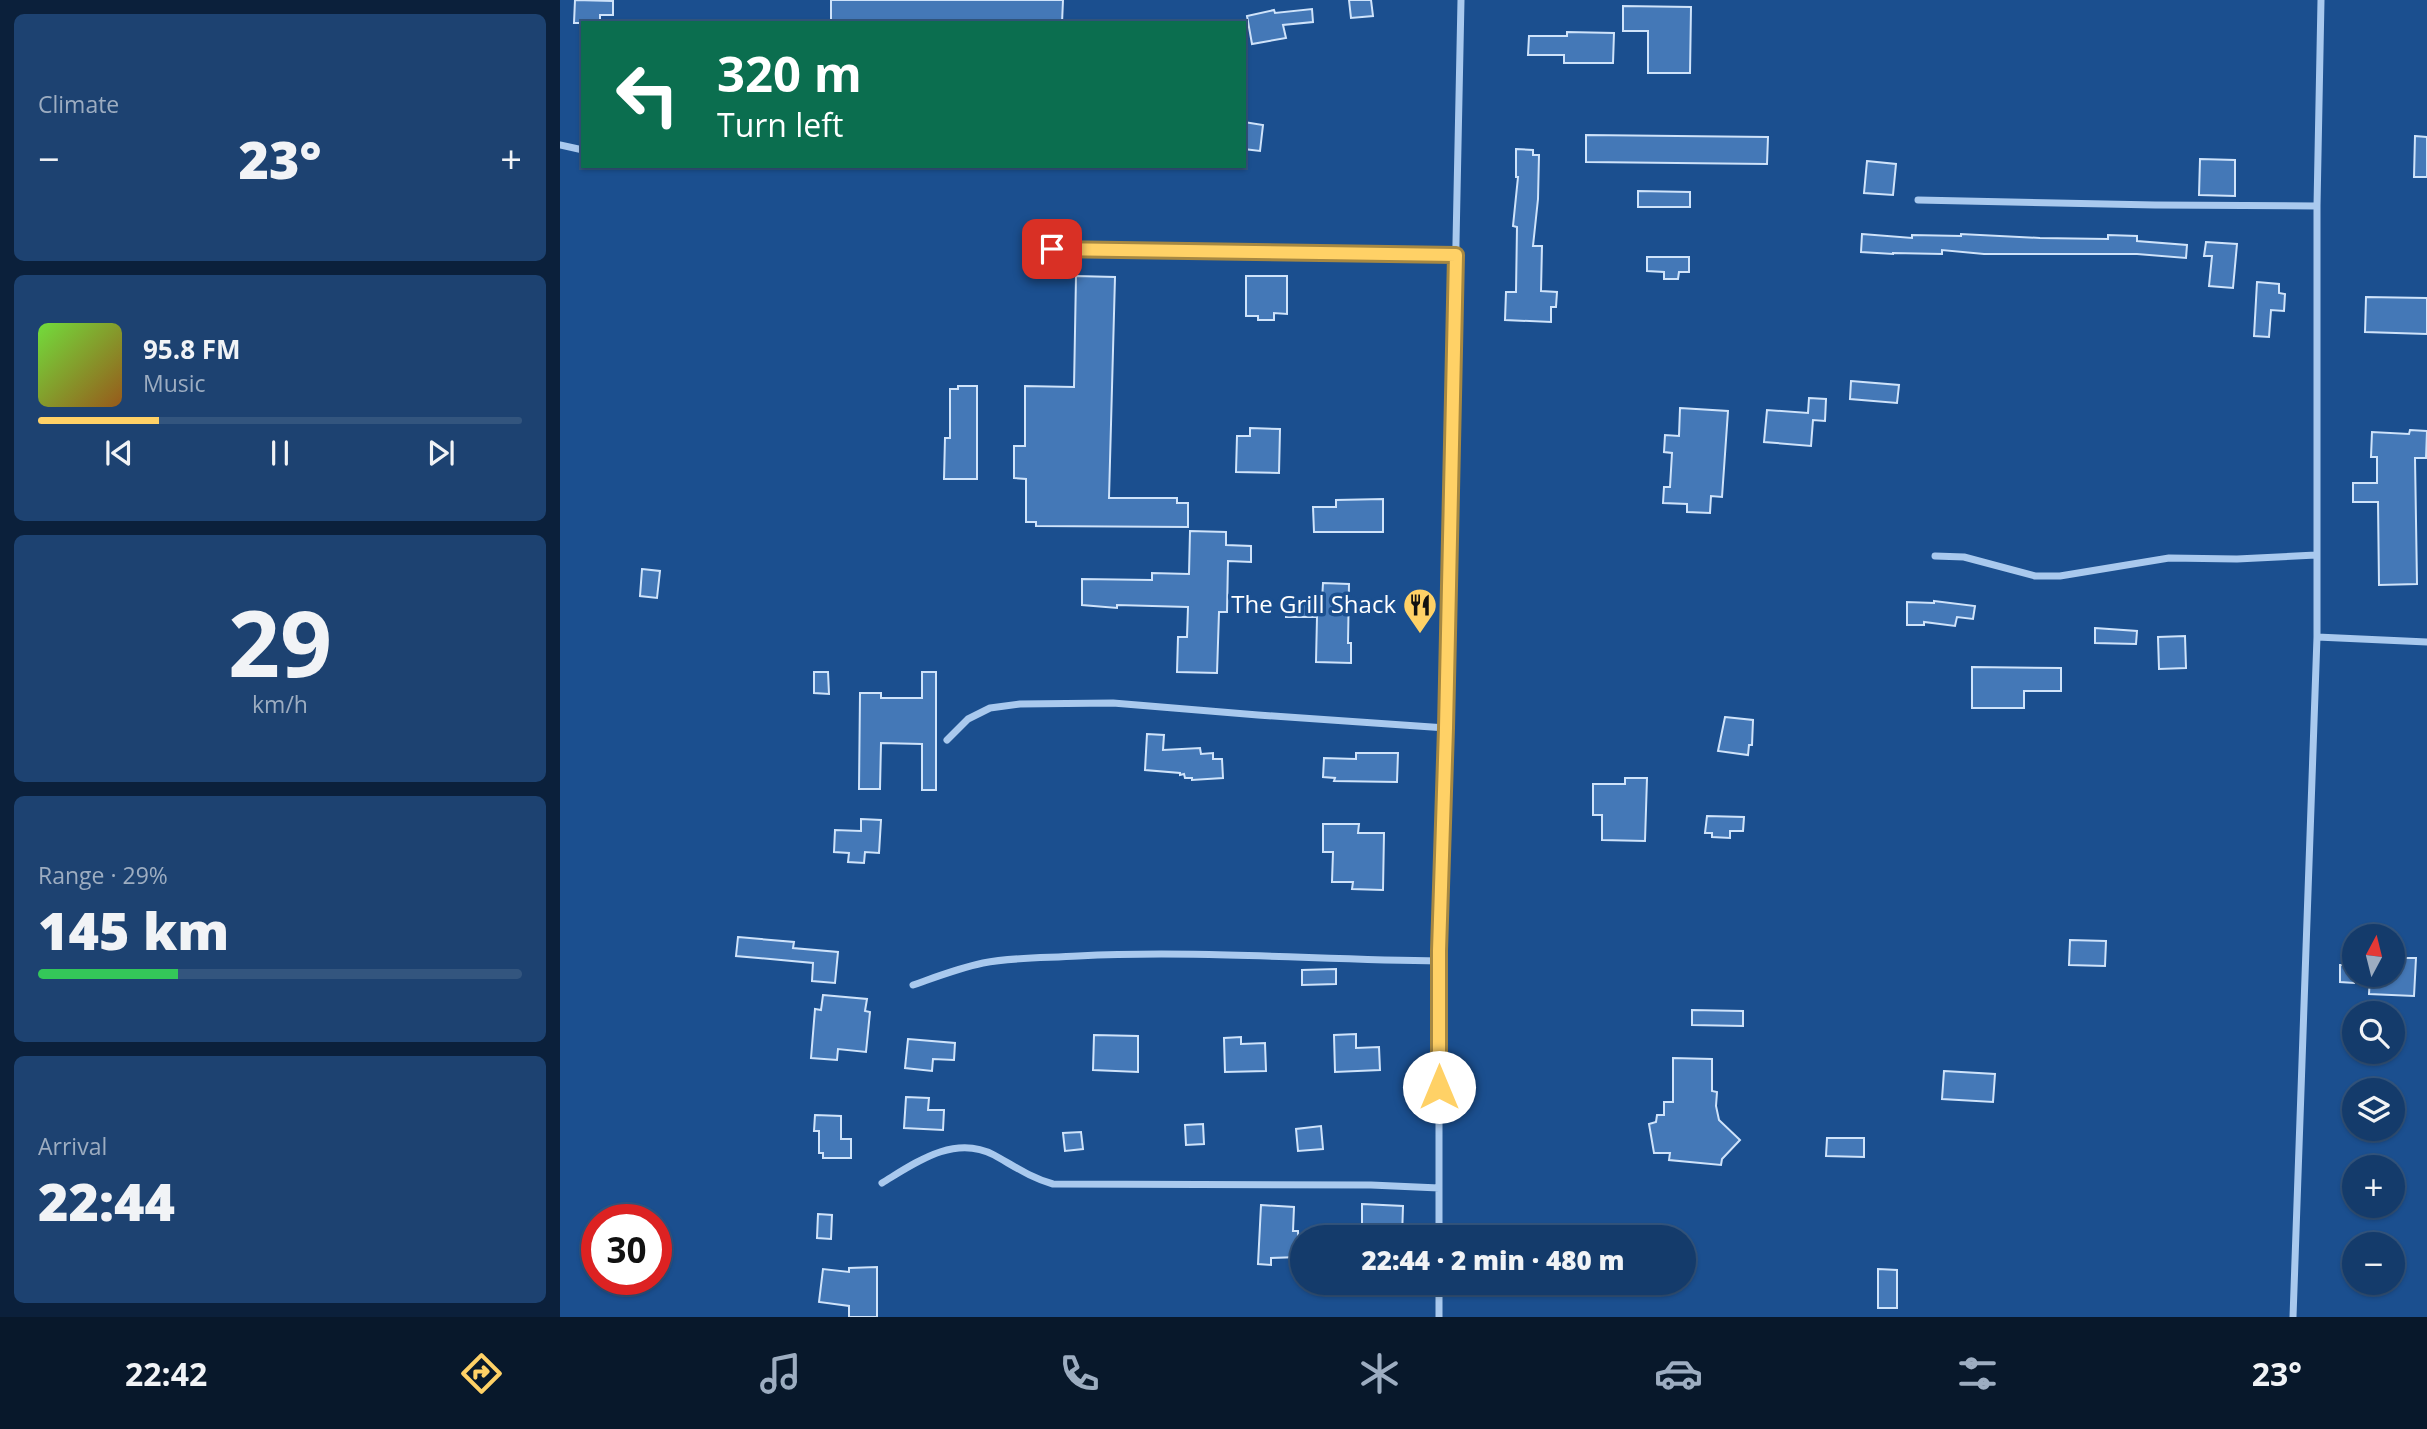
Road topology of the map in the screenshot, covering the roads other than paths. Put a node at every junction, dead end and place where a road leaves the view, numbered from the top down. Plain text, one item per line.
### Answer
1 (1461, 0) edge
2 (2320, 0) edge
3 (560, 145) edge
4 (581, 150) edge
5 (1918, 200) dead end
6 (2317, 206) junction
7 (1052, 249) dead end
8 (1456, 255) junction
9 (2316, 555) junction
10 (1935, 556) dead end
11 (2317, 637) junction
12 (2427, 642) edge
13 (1446, 728) junction
14 (947, 740) dead end
15 (1439, 961) junction
16 (912, 985) dead end
17 (882, 1183) dead end
18 (1439, 1188) junction
19 (1439, 1225) edge
20 (1439, 1295) edge
21 (1439, 1317) edge
22 (2293, 1317) edge

1 - 8 street
2 - 6 street
3 - 4 street
5 - 6 street
6 - 9 street
7 - 8 street
8 - 13 street
9 - 10 street
9 - 11 street
11 - 12 street
11 - 22 street
13 - 14 street
13 - 15 street
15 - 16 street
15 - 18 street
17 - 18 street
18 - 19 street
20 - 21 street

